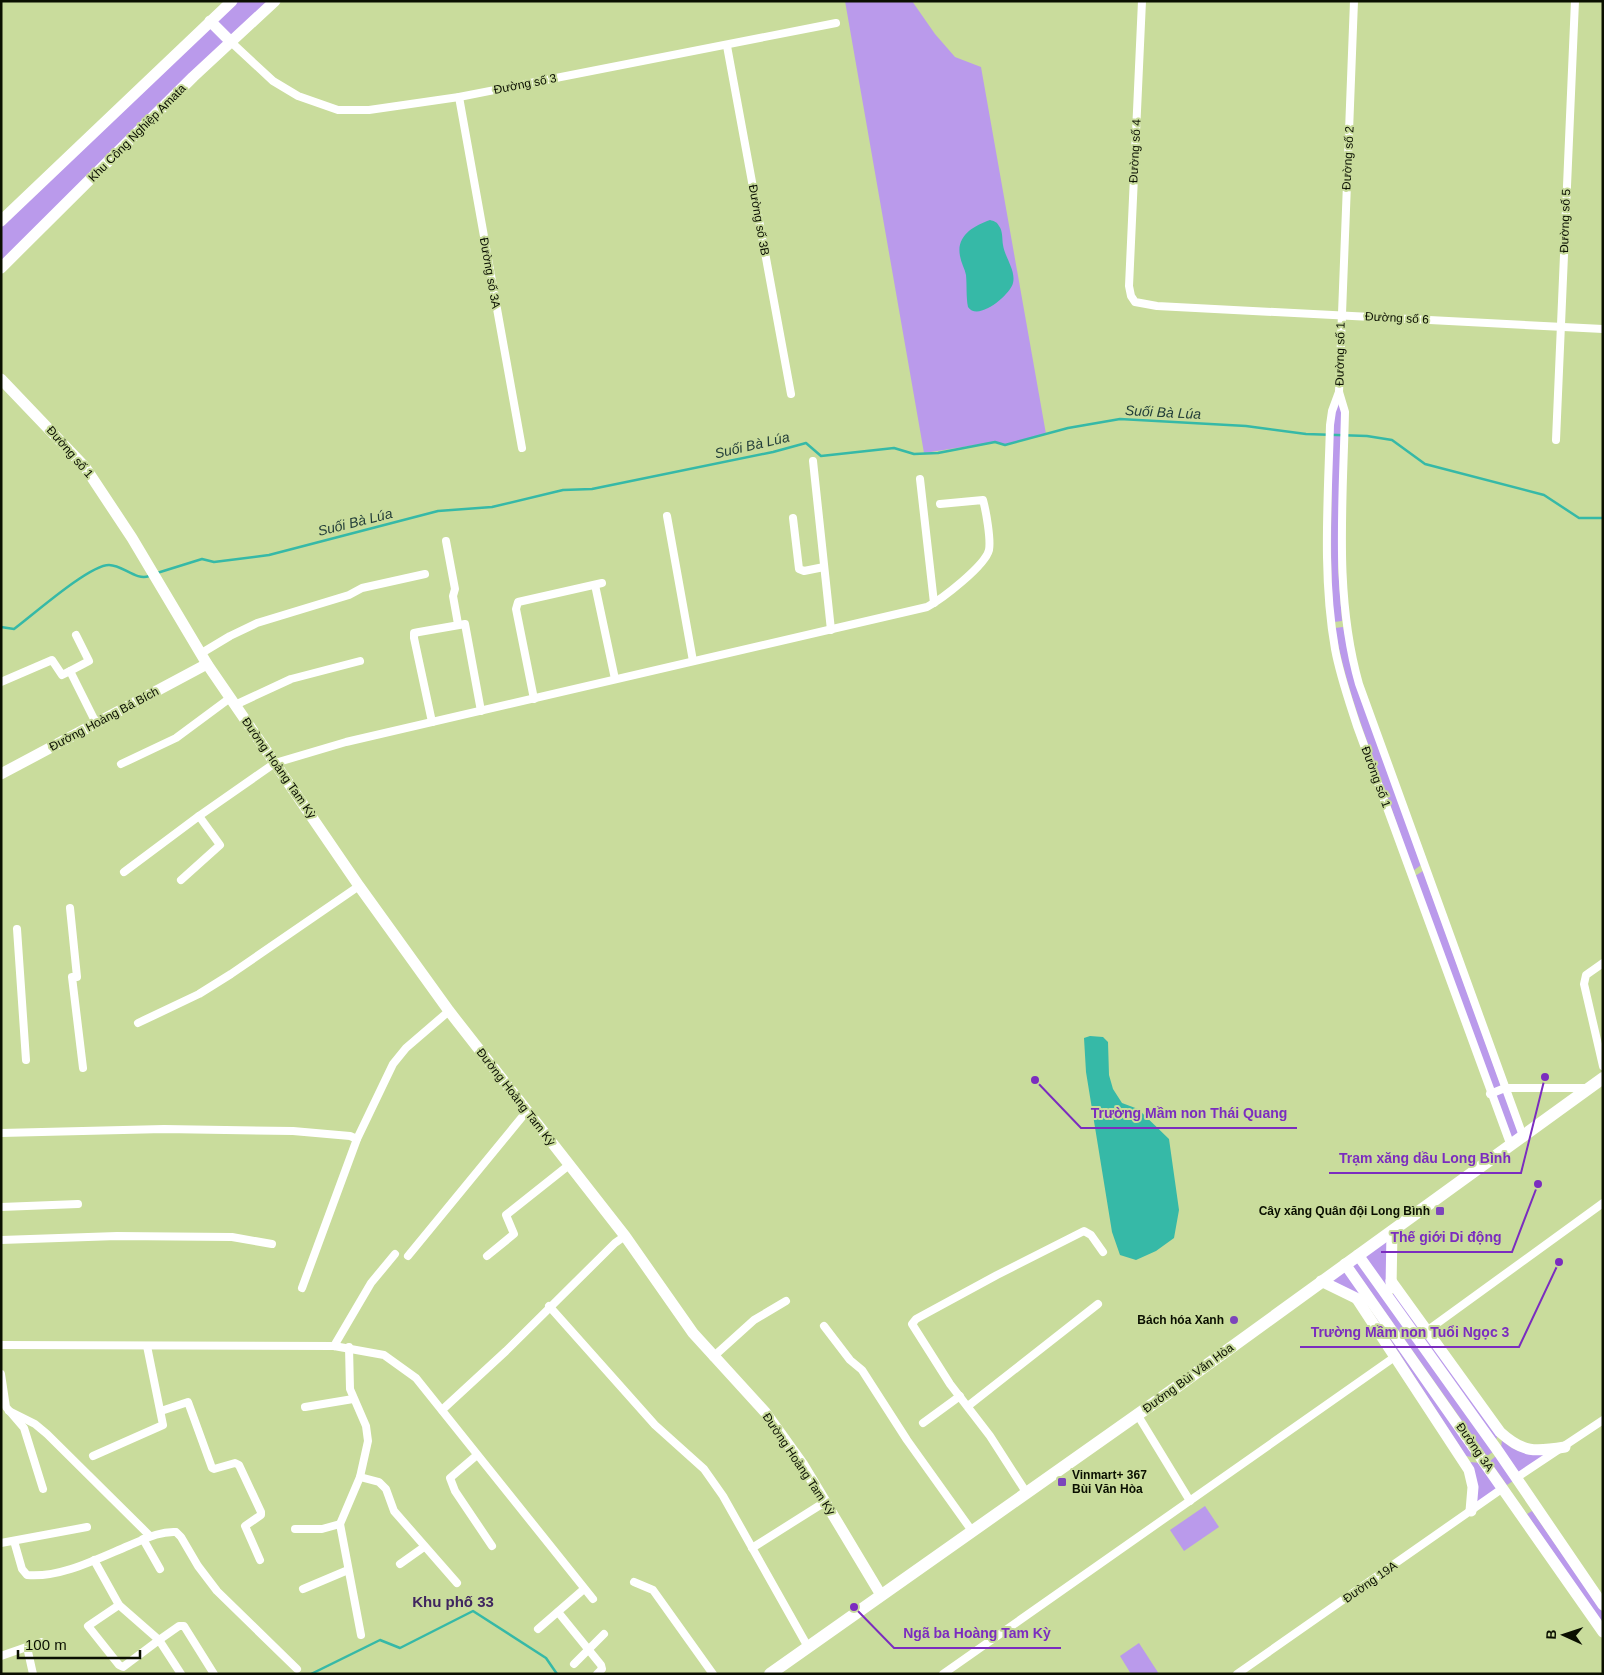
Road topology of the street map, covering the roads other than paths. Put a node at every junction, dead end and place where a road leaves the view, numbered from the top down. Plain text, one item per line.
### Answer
1 (232, 1) edge
2 (274, 1) edge
3 (1142, 1) edge
4 (1354, 1) edge
5 (1574, 1) edge
6 (210, 21) junction
7 (836, 23) dead end
8 (231, 42) junction
9 (727, 46) junction
10 (459, 97) junction
11 (1, 221) edge
12 (1, 268) edge
13 (1132, 299) joint
14 (1341, 315) junction
15 (1561, 327) junction
16 (1603, 329) edge
17 (1, 378) edge
18 (1339, 392) junction
19 (791, 394) dead end
20 (1556, 440) dead end
21 (522, 448) dead end
22 (813, 461) dead end
23 (920, 479) dead end
24 (940, 504) dead end
25 (667, 516) dead end
26 (793, 518) dead end
27 (446, 541) dead end
28 (824, 567) junction
29 (425, 574) dead end
30 (162, 588) joint
31 (934, 603) junction
32 (458, 624) junction
33 (1345, 624) junction
34 (1332, 626) junction
35 (831, 630) junction
36 (76, 636) dead end
37 (200, 654) junction
38 (360, 661) dead end
39 (693, 661) junction
40 (207, 664) junction
41 (70, 671) junction
42 (616, 679) junction
43 (1, 682) edge
44 (534, 699) junction
45 (232, 702) junction
46 (481, 711) junction
47 (432, 722) junction
48 (96, 723) junction
49 (275, 763) junction
50 (121, 764) dead end
51 (1, 774) edge
52 (199, 816) junction
53 (1425, 866) junction
54 (124, 872) dead end
55 (1411, 875) junction
56 (180, 880) dead end
57 (359, 886) junction
58 (70, 908) dead end
59 (17, 929) dead end
60 (1603, 964) edge
61 (449, 1011) junction
62 (138, 1023) dead end
63 (26, 1060) dead end
64 (1603, 1066) edge
65 (83, 1068) dead end
66 (1603, 1078) edge
67 (1505, 1088) junction
68 (1589, 1088) junction
69 (1490, 1094) junction
70 (527, 1111) junction
71 (1, 1132) edge
72 (1523, 1136) junction
73 (357, 1139) junction
74 (1510, 1146) junction
75 (569, 1165) junction
76 (78, 1204) dead end
77 (1603, 1204) edge
78 (1, 1207) edge
79 (1392, 1230) junction
80 (625, 1236) junction
81 (1, 1240) edge
82 (272, 1244) dead end
83 (1103, 1252) dead end
84 (395, 1254) dead end
85 (1358, 1255) junction
86 (408, 1256) dead end
87 (486, 1256) dead end
88 (1346, 1264) junction
89 (1321, 1281) junction
90 (1391, 1281) junction
91 (302, 1288) dead end
92 (1357, 1298) junction
93 (1390, 1300) junction
94 (786, 1301) dead end
95 (1098, 1304) dead end
96 (548, 1306) junction
97 (1379, 1309) junction
98 (824, 1326) dead end
99 (1428, 1330) junction
100 (1, 1345) edge
101 (147, 1346) junction
102 (334, 1346) junction
103 (348, 1348) junction
104 (1396, 1356) junction
105 (713, 1357) junction
106 (1, 1374) edge
107 (960, 1396) junction
108 (353, 1399) junction
109 (968, 1406) junction
110 (306, 1407) dead end
111 (442, 1410) junction
112 (9, 1411) junction
113 (161, 1411) junction
114 (1137, 1414) junction
115 (1603, 1420) edge
116 (923, 1424) dead end
117 (1500, 1432) junction
118 (1565, 1447) junction
119 (1498, 1452) junction
120 (477, 1455) junction
121 (93, 1456) dead end
122 (1461, 1457) junction
123 (1485, 1461) junction
124 (360, 1477) junction
125 (1516, 1478) junction
126 (1503, 1488) junction
127 (43, 1489) dead end
128 (1026, 1492) junction
129 (1190, 1500) junction
130 (825, 1502) junction
131 (1471, 1511) junction
132 (340, 1524) junction
133 (87, 1527) dead end
134 (295, 1530) dead end
135 (972, 1531) junction
136 (147, 1538) junction
137 (14, 1541) junction
138 (1, 1543) edge
139 (492, 1546) dead end
140 (424, 1547) junction
141 (752, 1548) junction
142 (94, 1560) junction
143 (260, 1560) dead end
144 (400, 1564) dead end
145 (160, 1569) dead end
146 (348, 1570) junction
147 (634, 1582) dead end
148 (457, 1583) dead end
149 (584, 1589) junction
150 (303, 1590) dead end
151 (881, 1596) junction
152 (593, 1599) dead end
153 (119, 1605) junction
154 (1603, 1605) edge
155 (558, 1612) junction
156 (538, 1629) dead end
157 (1603, 1632) edge
158 (604, 1634) dead end
159 (361, 1635) dead end
160 (159, 1640) junction
161 (41, 1642) dead end
162 (808, 1646) junction
163 (27, 1647) junction
164 (590, 1649) junction
165 (1, 1656) edge
166 (574, 1664) dead end
167 (298, 1669) dead end
168 (33, 1674) edge
169 (182, 1674) edge
170 (214, 1674) edge
171 (597, 1674) edge
172 (713, 1674) edge
173 (770, 1674) edge
174 (943, 1674) edge
175 (1237, 1674) edge

1 - 6 street
2 - 8 street, Khu Công Nghiệp Amata
3 - 13 street, Đường số 4
4 - 14 street, Đường số 2
5 - 15 street, Đường số 5
6 - 8 street
6 - 11 street
7 - 9 street, Đường số 3
8 - 10 street, Đường số 3
8 - 12 street, Khu Công Nghiệp Amata
9 - 10 street, Đường số 3
9 - 19 street, Đường số 3B
10 - 21 street, Đường số 3A
13 - 14 street, Đường số 6
14 - 15 street, Đường số 6
14 - 18 street, Đường số 1
15 - 16 street, Đường số 6
15 - 20 street, Đường số 5
17 - 30 street, Đường số 1
18 - 33 street, Đường số 1
18 - 34 street, Đường số 1
22 - 28 street
23 - 31 street
24 - 31 street
25 - 39 street
26 - 28 street
27 - 32 street
28 - 35 street
29 - 37 street
30 - 37 street, Đường Hoàng Tam Kỳ
31 - 35 street
32 - 46 street
32 - 47 street
33 - 34 street
33 - 53 street, Đường số 1
34 - 55 street, Đường số 1
35 - 39 street
36 - 41 street
37 - 40 street, Đường Hoàng Tam Kỳ
38 - 45 street
39 - 42 street
40 - 45 street, Đường Hoàng Tam Kỳ
40 - 48 street, Đường Hoàng Bá Bích
41 - 43 street
41 - 48 street
42 - 44 street
42 - 44 street
44 - 46 street
45 - 49 street, Đường Hoàng Tam Kỳ
45 - 50 street
46 - 47 street
47 - 49 street
48 - 51 street, Đường Hoàng Bá Bích
49 - 52 street
49 - 57 street, Đường Hoàng Tam Kỳ
52 - 54 street
52 - 56 street
53 - 55 street
53 - 67 street, Đường số 1
55 - 69 street, Đường số 1
57 - 61 street, Đường Hoàng Tam Kỳ
57 - 62 street
58 - 65 street
59 - 63 street
60 - 64 street
61 - 70 street, Đường Hoàng Tam Kỳ
61 - 73 street
66 - 68 main road, Đường Bùi Văn Hòa
67 - 68 street
67 - 69 street
67 - 72 street, Đường số 1
68 - 72 main road, Đường Bùi Văn Hòa
69 - 74 street, Đường số 1
70 - 75 street, Đường Hoàng Tam Kỳ
70 - 86 street
71 - 73 street
72 - 74 main road, Đường Bùi Văn Hòa
73 - 91 street
74 - 79 main road, Đường Bùi Văn Hòa
75 - 80 street, Đường Hoàng Tam Kỳ
75 - 87 street
76 - 78 street
77 - 99 street
79 - 85 main road, Đường Bùi Văn Hòa
79 - 90 street
80 - 96 street
80 - 105 street, Đường Hoàng Tam Kỳ
81 - 82 street
83 - 107 street
84 - 102 street
85 - 88 main road, Đường Bùi Văn Hòa
85 - 93 street, Đường 3A
88 - 89 main road, Đường Bùi Văn Hòa
88 - 97 street, Đường 3A
89 - 92 street
89 - 114 main road, Đường Bùi Văn Hòa
90 - 93 street
90 - 99 street
92 - 97 street
92 - 104 street, Đường 3A
93 - 119 street, Đường 3A
94 - 105 street
95 - 109 street
96 - 111 street
96 - 141 street
97 - 123 street, Đường 3A
98 - 135 street
99 - 117 street
100 - 101 street
101 - 102 street
101 - 113 street
102 - 103 street
103 - 108 street
103 - 111 street
104 - 122 street, Đường 3A
104 - 129 street
105 - 130 street, Đường Hoàng Tam Kỳ
106 - 112 street
107 - 109 street
107 - 116 street
108 - 110 street
108 - 124 street
109 - 128 street
111 - 120 street
112 - 127 street
112 - 136 street
113 - 121 street
113 - 143 street
114 - 128 main road, Đường Bùi Văn Hòa
114 - 129 street
115 - 118 street
117 - 118 street
117 - 119 street
118 - 125 street
119 - 123 street
119 - 125 street, Đường 3A
120 - 139 street
120 - 149 street
122 - 123 street
122 - 131 street, Đường 3A
123 - 126 street, Đường 3A
124 - 132 street
124 - 140 street
125 - 126 street
125 - 154 street, Đường 3A
126 - 131 street, Đường 19A
126 - 157 street, Đường 3A
128 - 135 main road, Đường Bùi Văn Hòa
129 - 174 street
130 - 141 street
130 - 151 street, Đường Hoàng Tam Kỳ
131 - 175 street, Đường 19A
132 - 134 street
132 - 146 street
133 - 137 street
135 - 151 main road, Đường Bùi Văn Hòa
136 - 142 street
136 - 145 street
136 - 167 street
137 - 138 street
137 - 142 street
140 - 144 street
140 - 148 street
141 - 162 street
142 - 153 street
146 - 150 street
146 - 159 street
147 - 172 street
149 - 152 street
149 - 155 street
151 - 162 main road, Đường Bùi Văn Hòa
153 - 160 street
153 - 160 street
155 - 156 street
155 - 164 street
158 - 164 street
160 - 169 street
160 - 170 street
161 - 163 street
162 - 173 main road, Đường Bùi Văn Hòa
163 - 165 street
163 - 168 street
164 - 166 street
164 - 171 street

